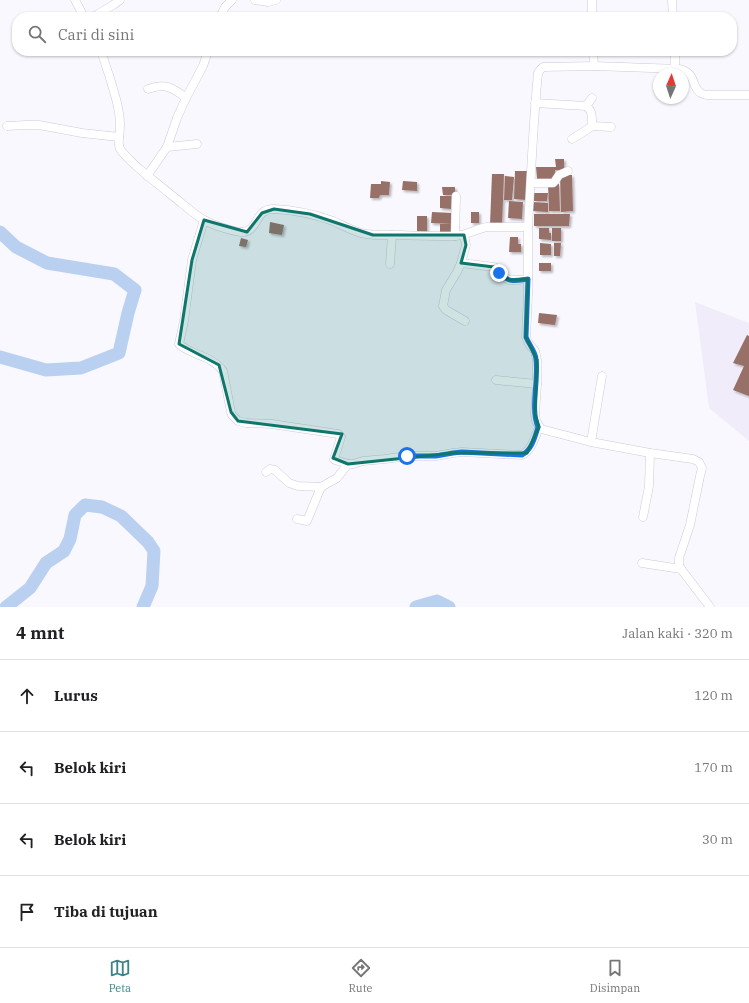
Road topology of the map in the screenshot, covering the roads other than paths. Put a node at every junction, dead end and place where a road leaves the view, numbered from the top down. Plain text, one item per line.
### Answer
1 (75, 0) edge
2 (120, 0) edge
3 (232, 0) edge
4 (255, 0) edge
5 (276, 0) edge
6 (592, 0) edge
7 (672, 0) edge
8 (81, 12) edge
9 (101, 12) edge
10 (222, 12) edge
11 (592, 12) edge
12 (673, 12) edge
13 (103, 56) edge
14 (206, 56) edge
15 (593, 56) edge
16 (675, 56) edge
17 (594, 66) junction
18 (653, 68) edge
19 (676, 68) edge
20 (689, 73) edge
21 (148, 89) dead end
22 (749, 95) edge
23 (186, 98) junction
24 (592, 98) dead end
25 (535, 103) junction
26 (586, 106) junction
27 (7, 126) dead end
28 (592, 126) junction
29 (611, 127) dead end
30 (119, 137) junction
31 (572, 138) dead end
32 (197, 144) dead end
33 (167, 148) junction
34 (568, 172) dead end
35 (147, 176) junction
36 (531, 182) junction
37 (456, 196) dead end
38 (204, 220) junction
39 (528, 227) junction
40 (392, 235) junction
41 (460, 236) junction
42 (461, 263) junction
43 (390, 264) dead end
44 (528, 279) junction
45 (465, 321) dead end
46 (602, 376) dead end
47 (496, 380) dead end
48 (537, 384) junction
49 (538, 427) junction
50 (591, 442) junction
51 (650, 453) junction
52 (348, 464) junction
53 (266, 472) dead end
54 (321, 487) junction
55 (643, 517) dead end
56 (297, 518) dead end
57 (642, 563) dead end
58 (681, 570) junction
59 (710, 607) edge

1 - 8 street
2 - 9 street
3 - 10 street
4 - 5 street
6 - 11 street
7 - 12 street
13 - 30 street
14 - 23 street
15 - 17 street
16 - 19 street
17 - 18 street
17 - 25 street
20 - 22 street
21 - 23 street
23 - 33 street
24 - 26 street
25 - 26 street
25 - 36 street
26 - 28 street
27 - 30 street
28 - 29 street
28 - 31 street
30 - 35 street
32 - 33 street
33 - 35 street
34 - 36 street
35 - 38 street
36 - 39 street
37 - 41 street
38 - 40 street
38 - 52 street
39 - 41 street
39 - 44 street
40 - 41 street
40 - 43 street
41 - 42 street
42 - 44 street
42 - 45 street
44 - 48 street
46 - 50 street
47 - 48 street
48 - 49 street
49 - 50 street
49 - 52 street
50 - 51 street
51 - 55 street
51 - 58 street
52 - 54 street
53 - 54 street
54 - 56 street
57 - 58 street
58 - 59 street

